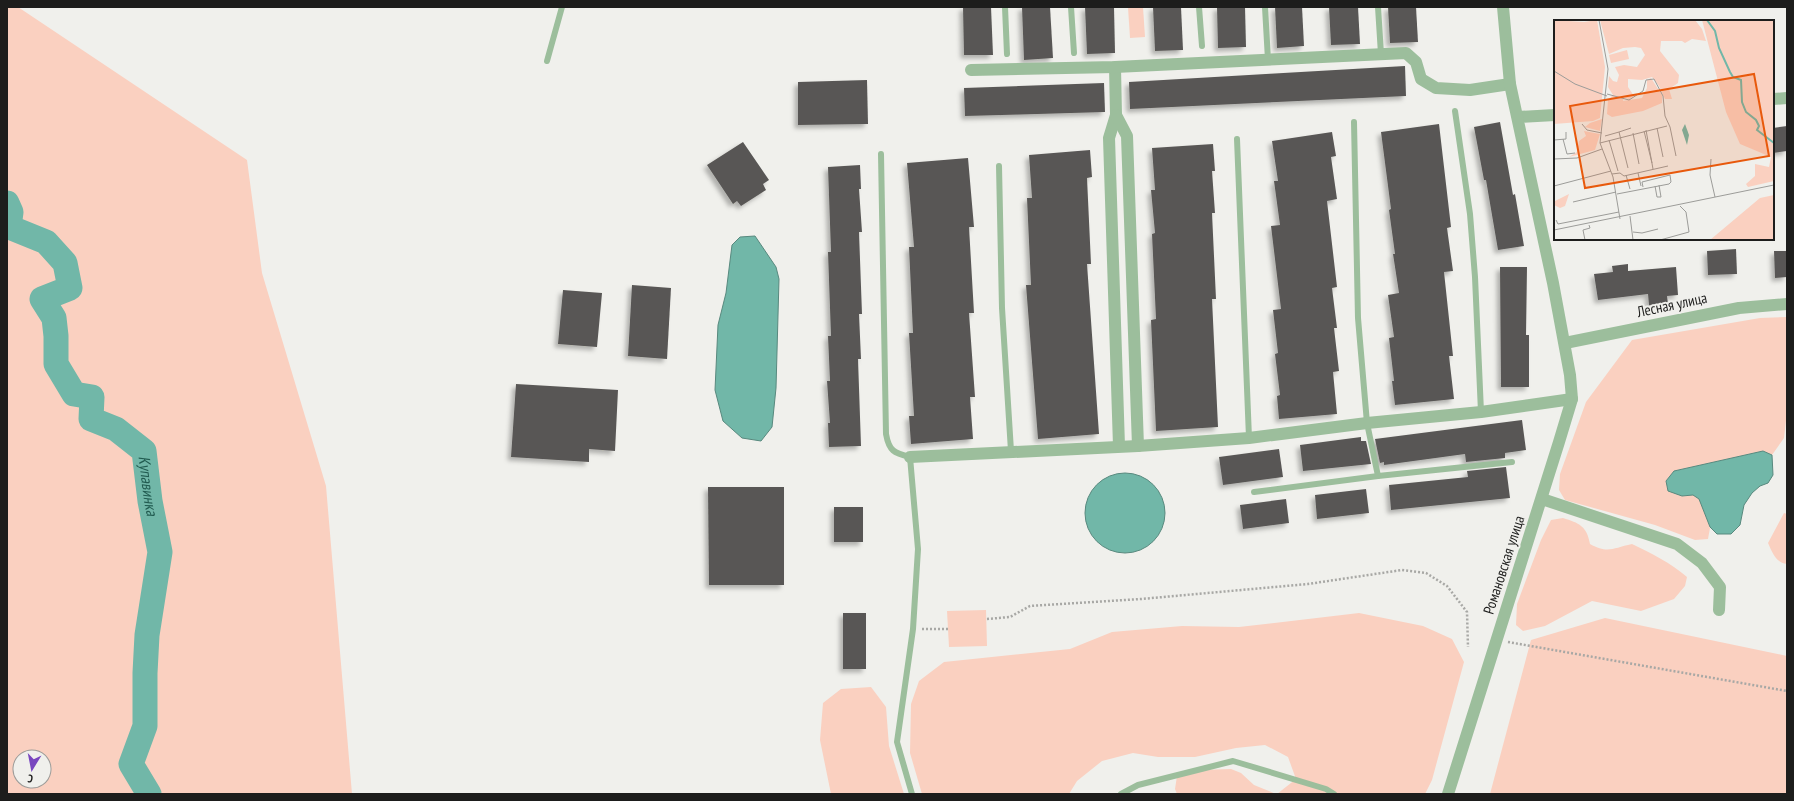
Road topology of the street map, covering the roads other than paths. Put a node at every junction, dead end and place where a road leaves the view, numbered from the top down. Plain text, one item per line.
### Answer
1 (562, 7) edge
2 (1005, 7) edge
3 (1071, 7) edge
4 (1199, 7) edge
5 (1265, 7) edge
6 (1378, 7) edge
7 (1503, 7) edge
8 (1202, 46) dead end
9 (1074, 53) dead end
10 (1007, 54) dead end
11 (1381, 54) junction
12 (1268, 60) junction
13 (547, 61) dead end
14 (1115, 67) junction
15 (971, 70) dead end
16 (1510, 84) junction
17 (1774, 98) edge
18 (1787, 98) edge
19 (1454, 111) dead end
20 (1116, 115) junction
21 (1554, 115) edge
22 (1518, 118) junction
23 (1354, 122) dead end
24 (1237, 140) dead end
25 (882, 154) dead end
26 (999, 166) dead end
27 (1129, 217) junction
28 (1111, 218) junction
29 (1787, 304) edge
30 (1134, 338) junction
31 (1115, 340) junction
32 (1565, 343) junction
33 (1572, 399) junction
34 (1481, 412) junction
35 (1367, 423) junction
36 (1249, 438) junction
37 (1119, 446) junction
38 (1138, 446) junction
39 (1011, 451) junction
40 (910, 456) junction
41 (1512, 462) dead end
42 (1378, 476) junction
43 (1254, 492) dead end
44 (1542, 499) junction
45 (1719, 610) dead end
46 (912, 794) edge
47 (1121, 794) edge
48 (1334, 794) edge
49 (1448, 794) edge

1 - 13 lane
2 - 10 lane
3 - 9 lane
4 - 8 lane
5 - 12 lane
6 - 11 lane
7 - 16 street, Романовская улица
11 - 12 street
11 - 16 street
12 - 14 street
14 - 15 street
14 - 20 street
16 - 22 street, Романовская улица
17 - 18 street
19 - 34 lane
20 - 27 street
20 - 28 street
21 - 22 street
22 - 32 street, Романовская улица
23 - 35 lane
24 - 36 lane
25 - 40 lane
26 - 39 lane
27 - 28 street
27 - 30 street
28 - 31 street
29 - 32 street, Лесная улица
30 - 31 street
30 - 38 street
31 - 37 street
32 - 33 street, Романовская улица
33 - 34 street
33 - 44 street, Романовская улица
34 - 35 street
35 - 36 street
35 - 42 lane
36 - 38 street
37 - 38 street
37 - 39 street
39 - 40 street
40 - 46 lane
41 - 42 lane
42 - 43 lane
44 - 45 street
44 - 49 street, Романовская улица
47 - 48 lane

